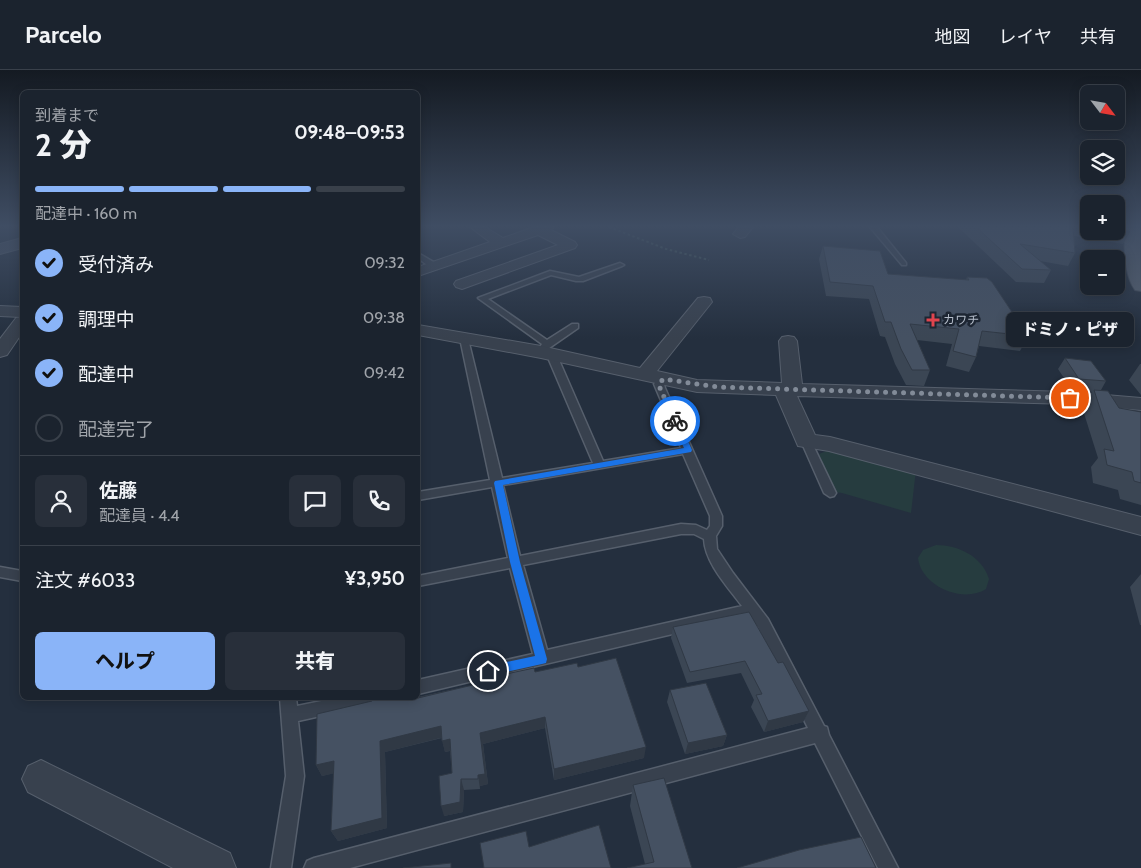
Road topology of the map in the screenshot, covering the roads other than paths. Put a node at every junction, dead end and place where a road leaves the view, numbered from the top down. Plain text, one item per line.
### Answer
1 (431, 264) edge
2 (439, 264) edge
3 (515, 264) edge
4 (1135, 264) edge
5 (620, 265) dead end
6 (434, 266) junction
7 (420, 271) edge
8 (462, 284) junction
9 (1141, 286) edge
10 (482, 298) junction
11 (704, 302) dead end
12 (0, 311) edge
13 (20, 312) edge
14 (20, 325) edge
15 (575, 326) dead end
16 (420, 330) edge
17 (468, 338) junction
18 (788, 341) dead end
19 (548, 350) junction
20 (0, 351) edge
21 (654, 377) junction
22 (789, 390) junction
23 (1141, 404) edge
24 (806, 441) junction
25 (688, 450) junction
26 (600, 464) junction
27 (498, 483) junction
28 (830, 493) dead end
29 (420, 496) edge
30 (1141, 526) edge
31 (710, 536) junction
32 (515, 562) junction
33 (0, 572) edge
34 (20, 576) edge
35 (420, 581) edge
36 (753, 609) junction
37 (542, 659) junction
38 (420, 687) edge
39 (350, 700) edge
40 (289, 706) edge
41 (821, 733) junction
42 (41, 779) dead end
43 (215, 868) edge
44 (281, 868) edge
45 (314, 868) edge
46 (888, 868) edge

1 - 6 lane
2 - 6 street
3 - 8 street
4 - 9 main road
5 - 10 lane
6 - 7 street
6 - 8 street
8 - 10 street
10 - 19 lane
11 - 21 street
12 - 13 street
14 - 20 street
15 - 19 lane
16 - 17 street
17 - 19 street
17 - 27 lane
18 - 22 street
19 - 21 street
19 - 26 lane
21 - 22 street
21 - 25 lane
22 - 23 street
22 - 24 street
24 - 28 lane
24 - 30 street
25 - 26 lane
25 - 31 lane
26 - 27 lane
27 - 29 lane
27 - 32 lane
31 - 32 lane
31 - 36 lane
32 - 35 lane
32 - 37 lane
33 - 34 lane
36 - 37 lane
36 - 41 lane
37 - 38 lane
39 - 40 lane
40 - 44 lane
41 - 45 lane
41 - 46 lane
42 - 43 street

